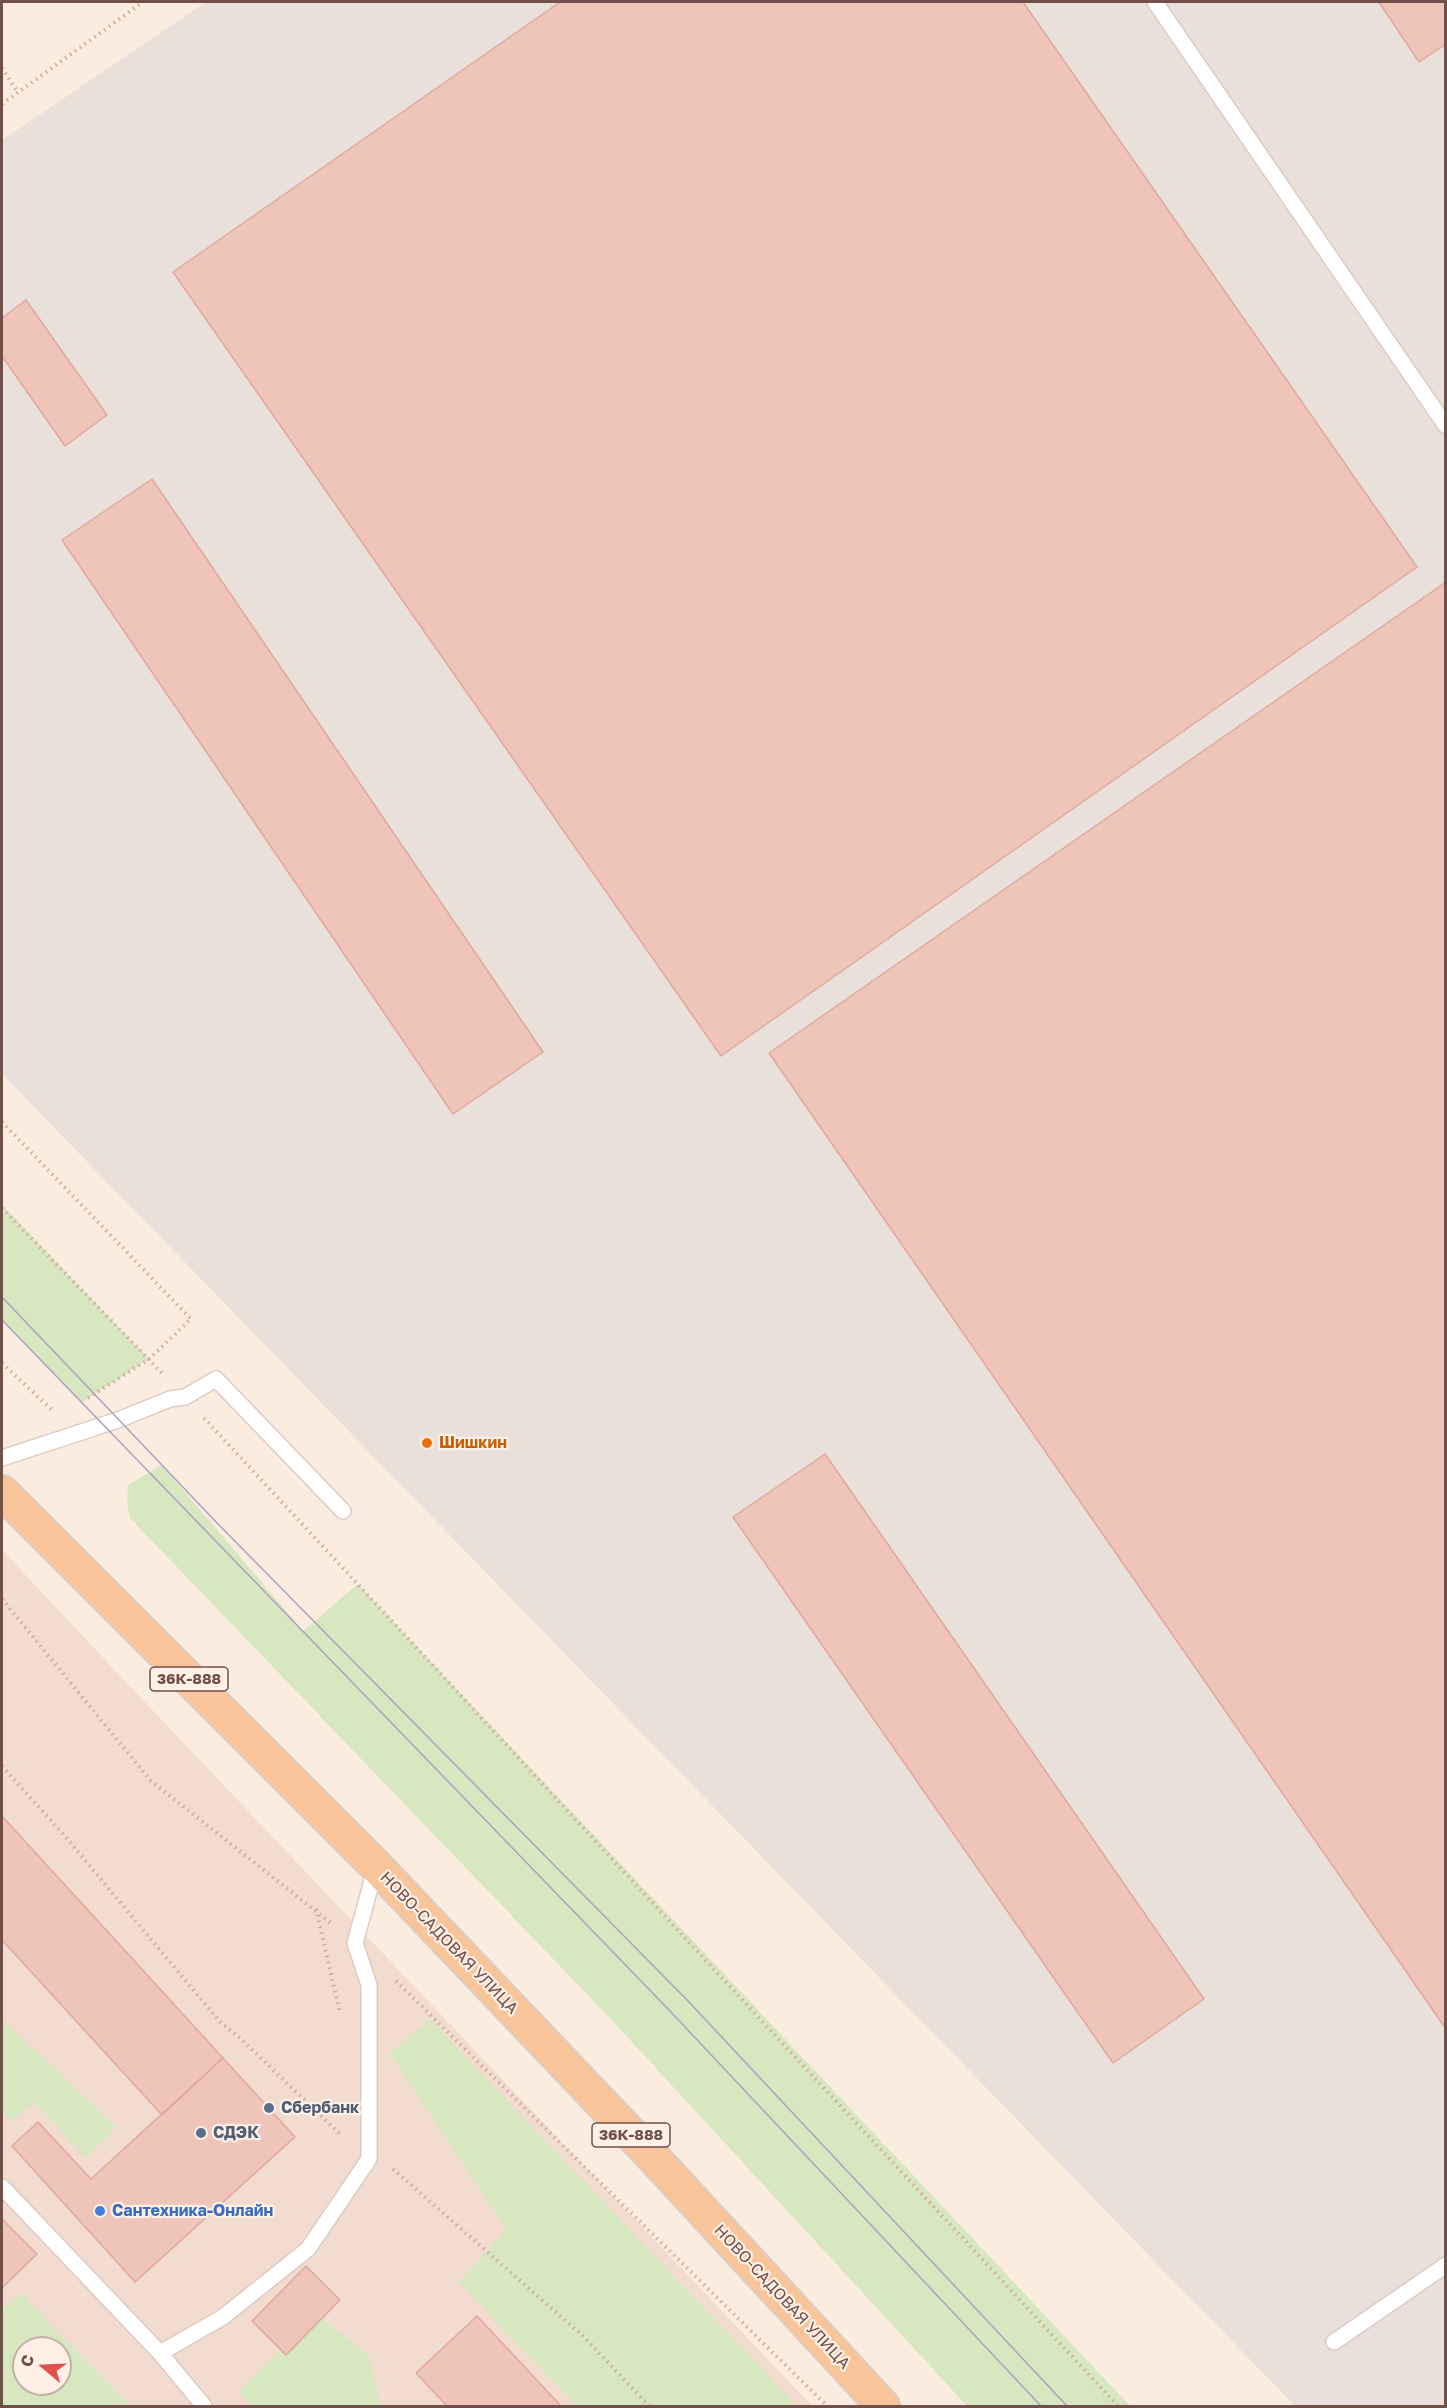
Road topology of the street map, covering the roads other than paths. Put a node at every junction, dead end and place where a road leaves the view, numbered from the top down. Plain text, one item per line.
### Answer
1 (1155, 2) edge
2 (1446, 426) edge
3 (2, 1458) edge
4 (2, 1492) edge
5 (343, 1511) dead end
6 (376, 1866) junction
7 (2, 2187) edge
8 (1446, 2265) edge
9 (1334, 2342) dead end
10 (160, 2353) junction
11 (204, 2406) edge
12 (883, 2406) edge

1 - 2 lane
3 - 5 lane
4 - 6 main road, НОВО-САДОВАЯ УЛИЦА / 36К-888
6 - 10 lane
6 - 12 main road, НОВО-САДОВАЯ УЛИЦА / 36К-888
7 - 10 lane
8 - 9 lane
10 - 11 lane

